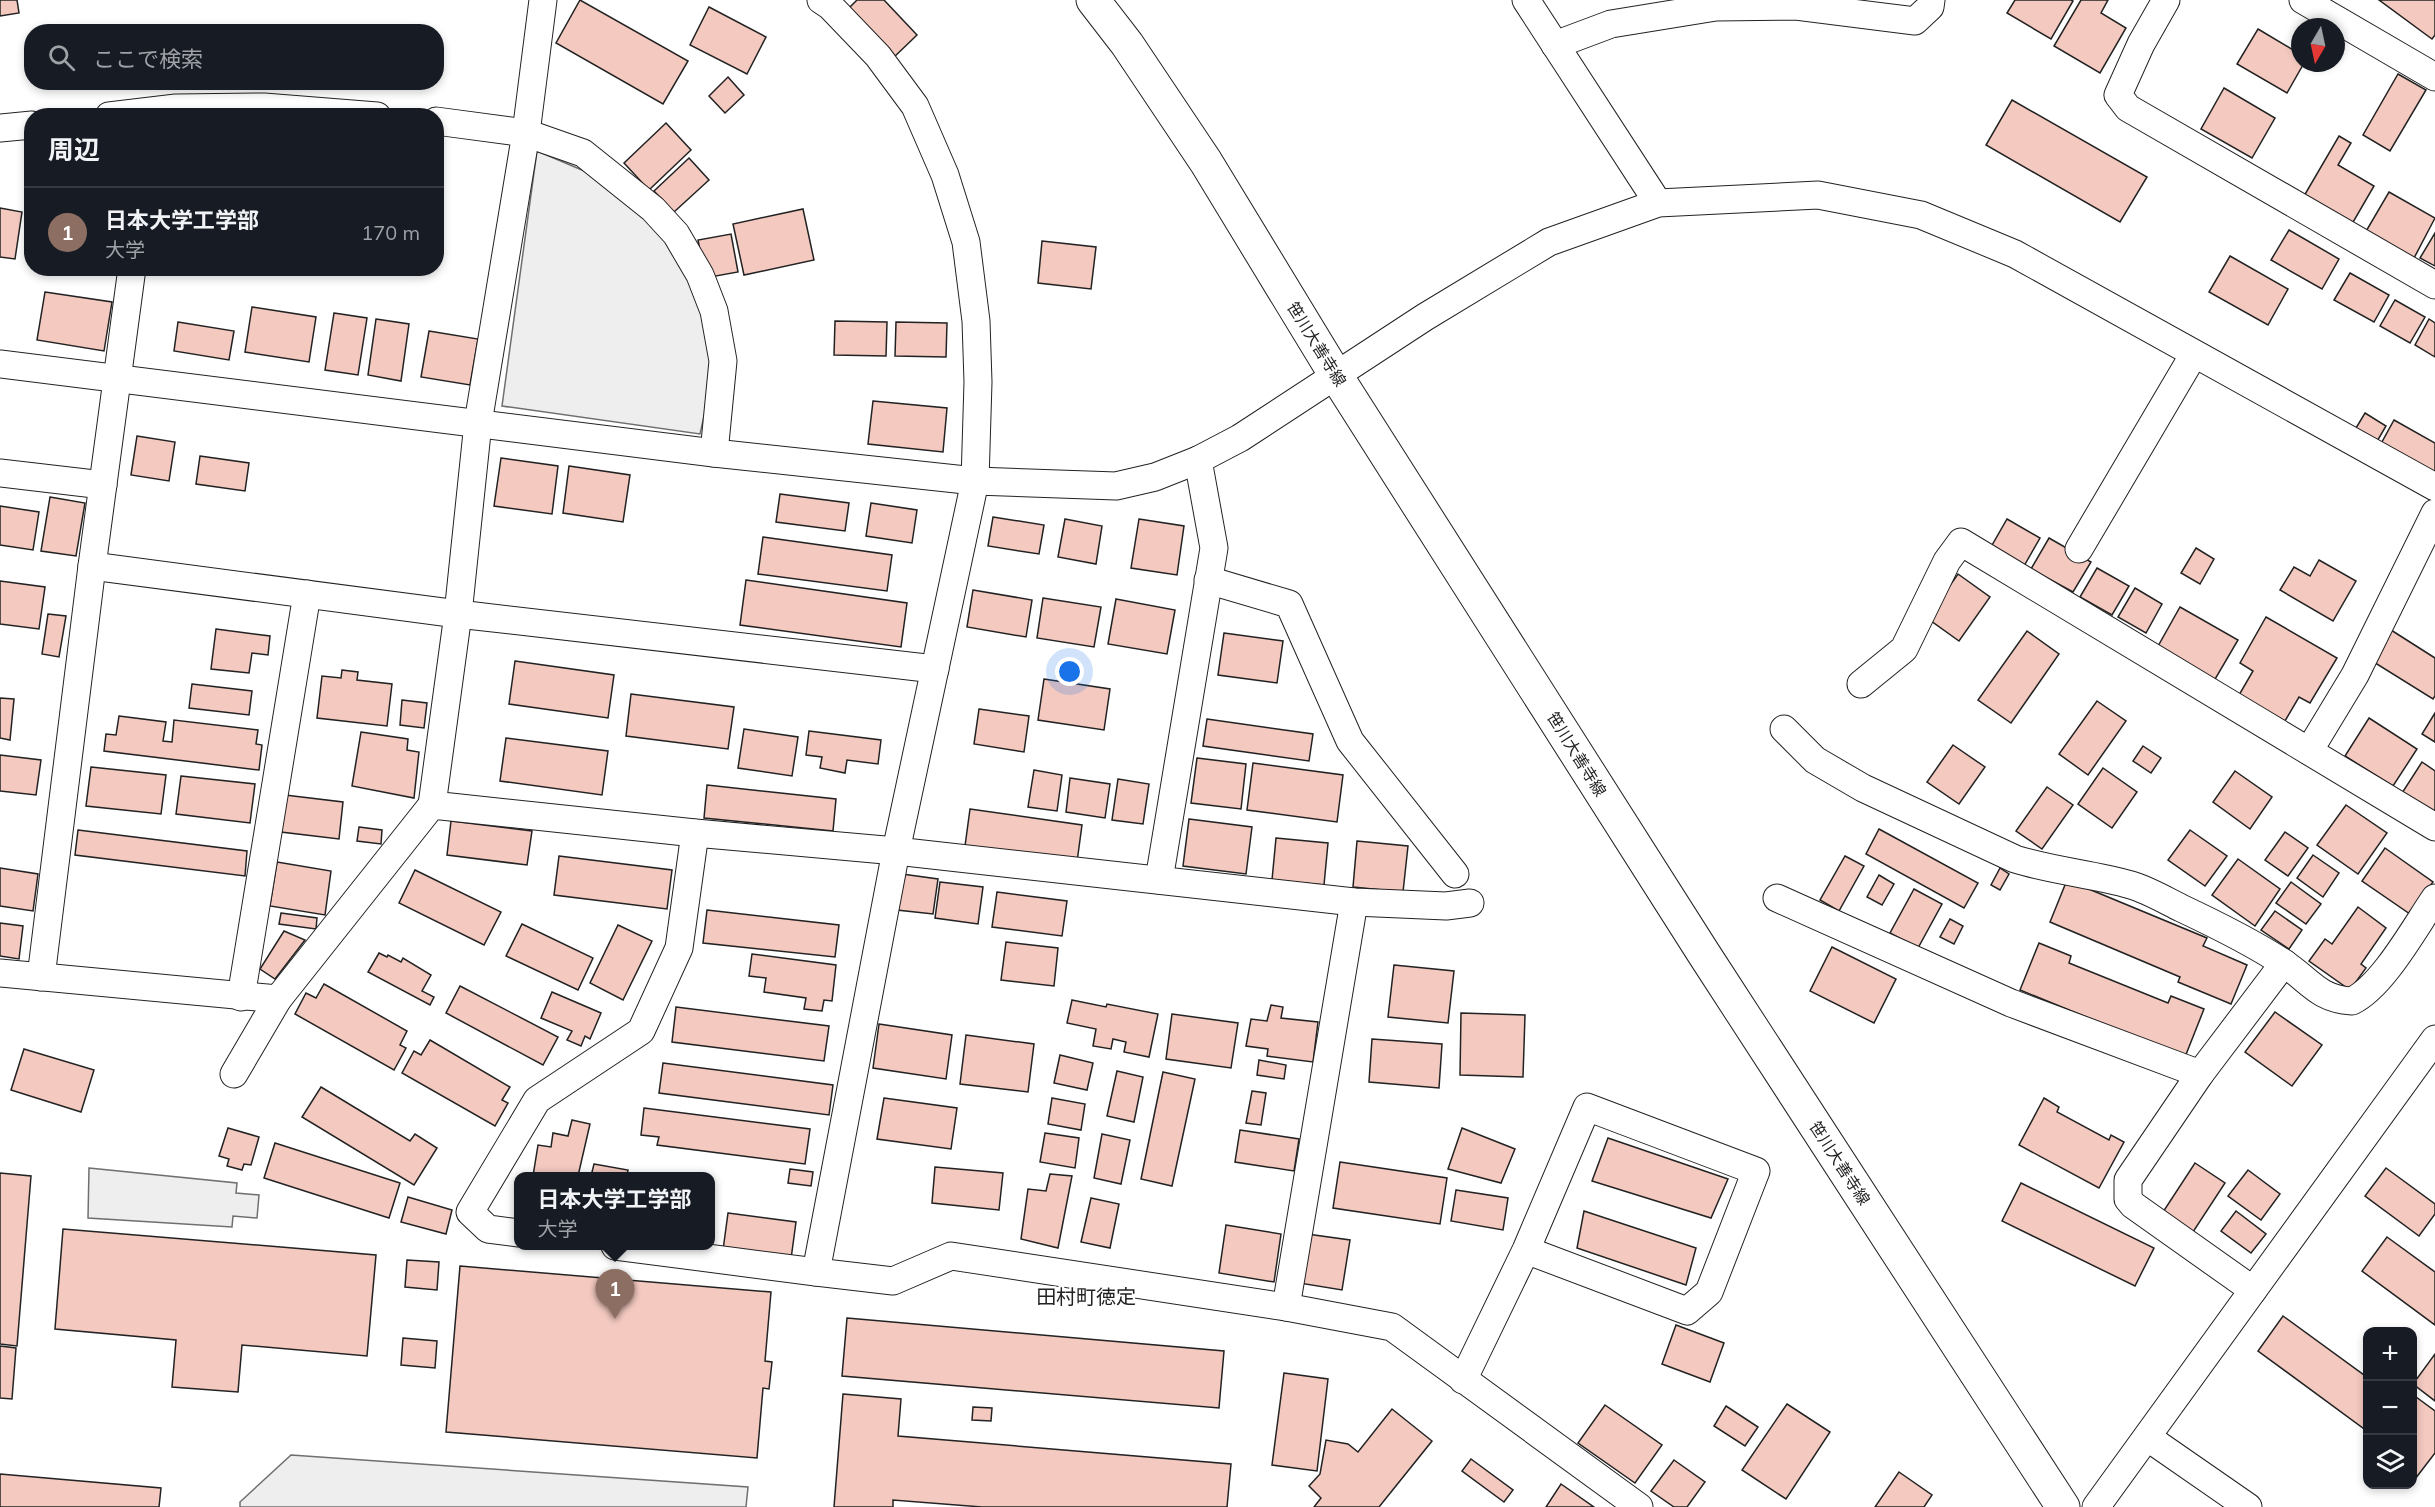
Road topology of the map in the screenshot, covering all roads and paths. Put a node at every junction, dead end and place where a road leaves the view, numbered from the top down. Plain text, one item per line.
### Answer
1 (543, 0) edge
2 (821, 0) edge
3 (1093, 0) edge
4 (1526, 0) edge
5 (1931, 0) edge
6 (2166, 0) edge
7 (2302, 0) edge
8 (1555, 45) junction
9 (2435, 76) edge
10 (176, 108) edge
11 (277, 108) edge
12 (444, 122) edge
13 (24, 125) edge
14 (0, 128) edge
15 (526, 133) junction
16 (1658, 203) junction
17 (131, 276) edge
18 (2435, 285) edge
19 (2194, 354) junction
20 (0, 364) edge
21 (1335, 374) junction
22 (117, 379) junction
23 (478, 423) junction
24 (714, 453) junction
25 (1197, 460) junction
26 (0, 473) edge
27 (975, 481) junction
28 (103, 485) junction
29 (2435, 487) edge
30 (2435, 513) edge
31 (2079, 549) dead end
32 (92, 566) junction
33 (1208, 580) junction
34 (307, 594) junction
35 (458, 614) junction
36 (935, 669) junction
37 (1861, 684) dead end
38 (1784, 729) dead end
39 (2309, 751) junction
40 (432, 805) junction
41 (2435, 827) edge
42 (695, 833) junction
43 (896, 851) junction
44 (1455, 874) dead end
45 (1159, 880) junction
46 (1777, 898) dead end
47 (2435, 898) edge
48 (1353, 902) junction
49 (1470, 903) dead end
50 (2284, 963) junction
51 (0, 973) edge
52 (41, 977) junction
53 (241, 996) junction
54 (278, 999) junction
55 (2435, 1039) edge
56 (234, 1074) dead end
57 (2200, 1074) junction
58 (514, 1232) edge
59 (652, 1250) edge
60 (1526, 1250) junction
61 (816, 1272) junction
62 (2253, 1290) junction
63 (1286, 1307) junction
64 (1463, 1380) junction
65 (2147, 1437) junction
66 (1639, 1507) edge
67 (2063, 1507) edge
68 (2097, 1507) edge
69 (2248, 1507) edge

1 - 15 street
2 - 27 street
3 - 21 street, 笹川大善寺線
4 - 8 street
5 - 8 street
6 - 18 street
7 - 9 street
8 - 16 street
10 - 11 street
12 - 15 street
13 - 14 street
15 - 23 street
15 - 24 street
16 - 19 street
16 - 21 street
17 - 22 street
19 - 29 street
19 - 31 street
20 - 22 street
21 - 25 street
21 - 67 street, 笹川大善寺線
22 - 23 street
22 - 28 street
23 - 24 street
23 - 35 street
24 - 27 street
25 - 27 street
25 - 33 street
26 - 28 street
27 - 36 street
28 - 32 street
30 - 39 street
32 - 34 street
32 - 52 street
33 - 44 street
33 - 45 street
34 - 35 street
34 - 53 street
35 - 36 street
35 - 40 street
36 - 43 street
37 - 39 street
38 - 50 street
39 - 41 street
40 - 42 street
40 - 54 street
42 - 43 street
42 - 58 street
43 - 45 street
43 - 61 street
45 - 48 street
46 - 57 street
47 - 50 street
48 - 49 street
48 - 63 street
50 - 57 street
51 - 52 street
52 - 53 street
53 - 54 street
54 - 56 street
55 - 62 street
57 - 62 street
59 - 61 street
60 - 60 street
60 - 64 street
61 - 63 street
62 - 65 street
63 - 64 street
64 - 66 street
65 - 68 street
65 - 69 street

